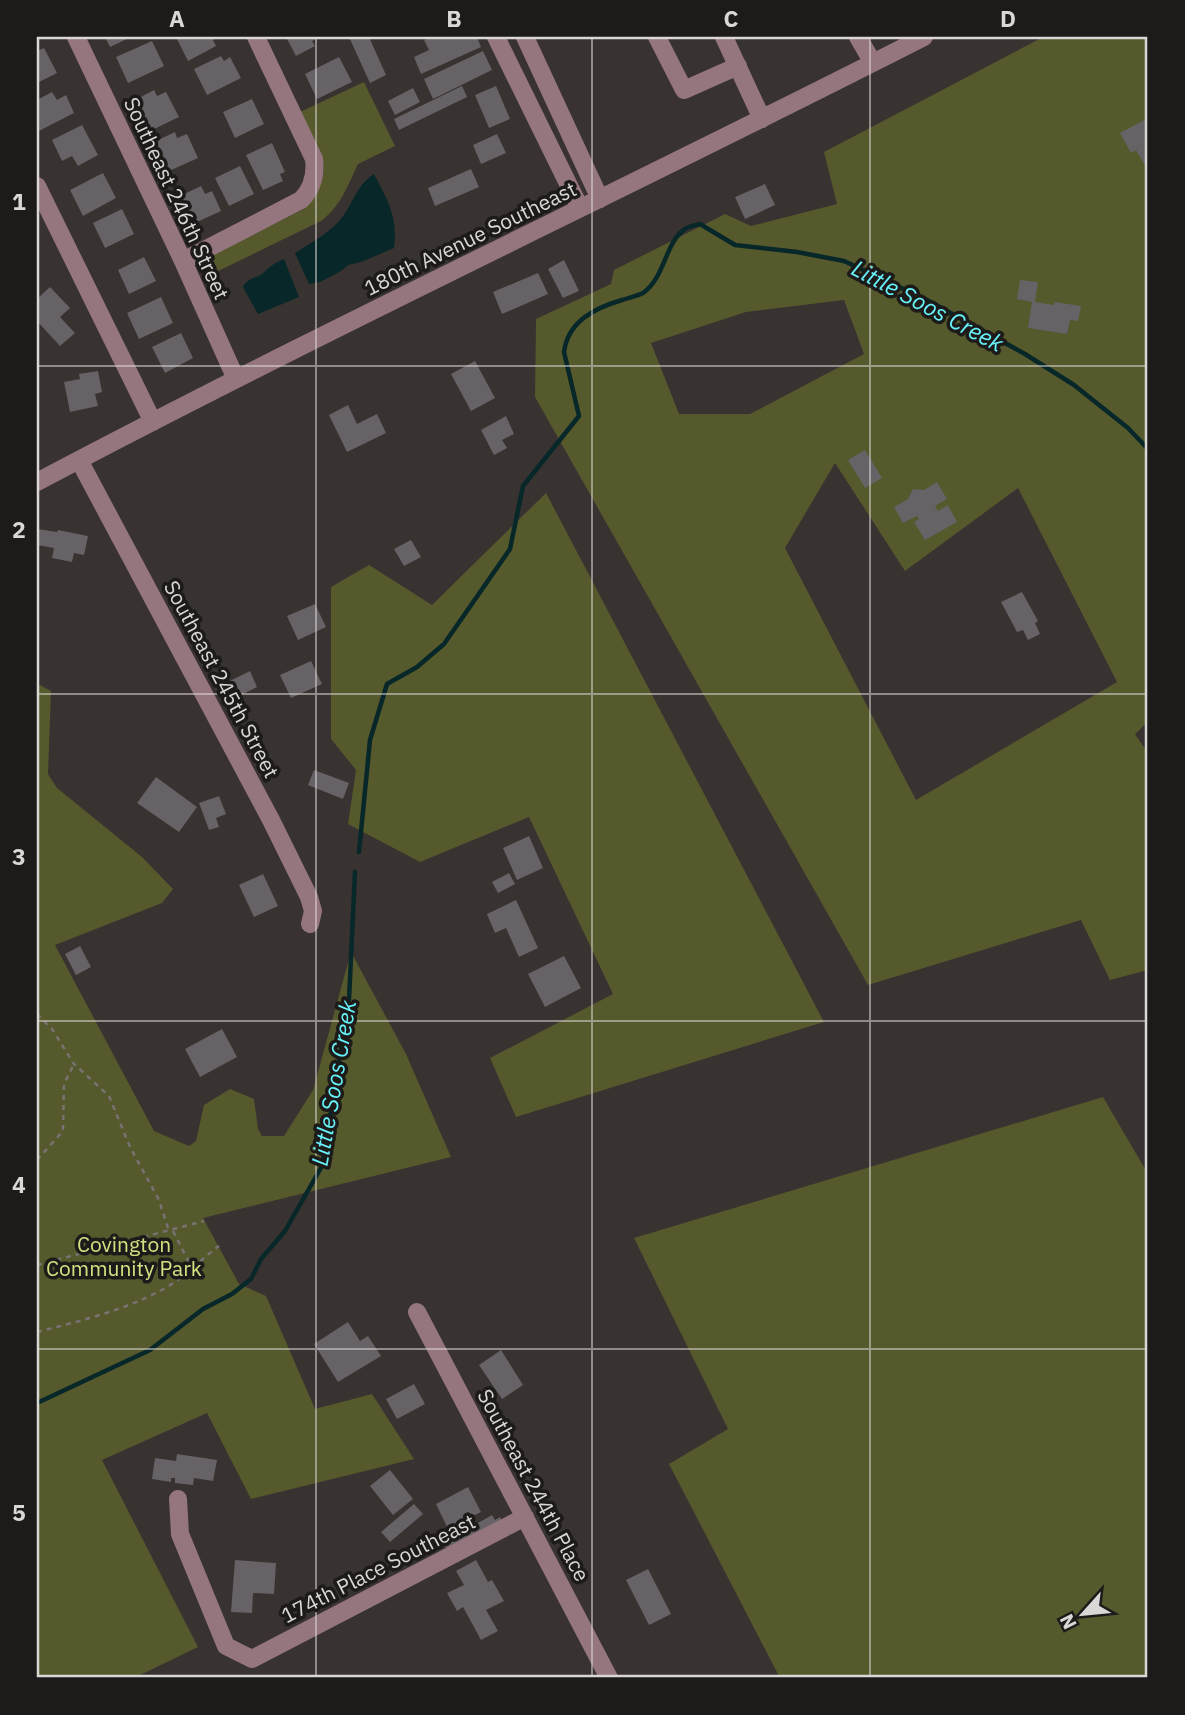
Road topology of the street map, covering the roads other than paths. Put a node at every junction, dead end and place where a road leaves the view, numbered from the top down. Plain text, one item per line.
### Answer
1 (76, 37) edge
2 (257, 37) edge
3 (496, 37) edge
4 (525, 37) edge
5 (657, 37) edge
6 (724, 37) edge
7 (858, 37) edge
8 (924, 37) edge
9 (873, 63) junction
10 (738, 66) junction
11 (762, 119) junction
12 (37, 186) edge
13 (600, 199) junction
14 (580, 208) junction
15 (183, 261) junction
16 (236, 379) junction
17 (153, 422) junction
18 (79, 460) junction
19 (37, 482) edge
20 (310, 924) dead end
21 (417, 1312) dead end
22 (178, 1499) dead end
23 (525, 1517) junction
24 (609, 1678) edge

1 - 15 street, Southeast 246th Street
2 - 15 street
3 - 14 street
4 - 13 street
5 - 10 street
6 - 10 street
7 - 9 street
8 - 9 street, 180th Avenue Southeast
9 - 11 street, 180th Avenue Southeast
10 - 11 street
11 - 13 street, 180th Avenue Southeast
12 - 17 street
13 - 14 street, 180th Avenue Southeast
14 - 16 street, 180th Avenue Southeast
15 - 16 street, Southeast 246th Street
16 - 17 street, 180th Avenue Southeast
17 - 18 street, 180th Avenue Southeast
18 - 19 street, 180th Avenue Southeast
18 - 20 street, Southeast 245th Street
21 - 23 street, Southeast 244th Place
22 - 23 street, 174th Place Southeast
23 - 24 street, Southeast 244th Place

